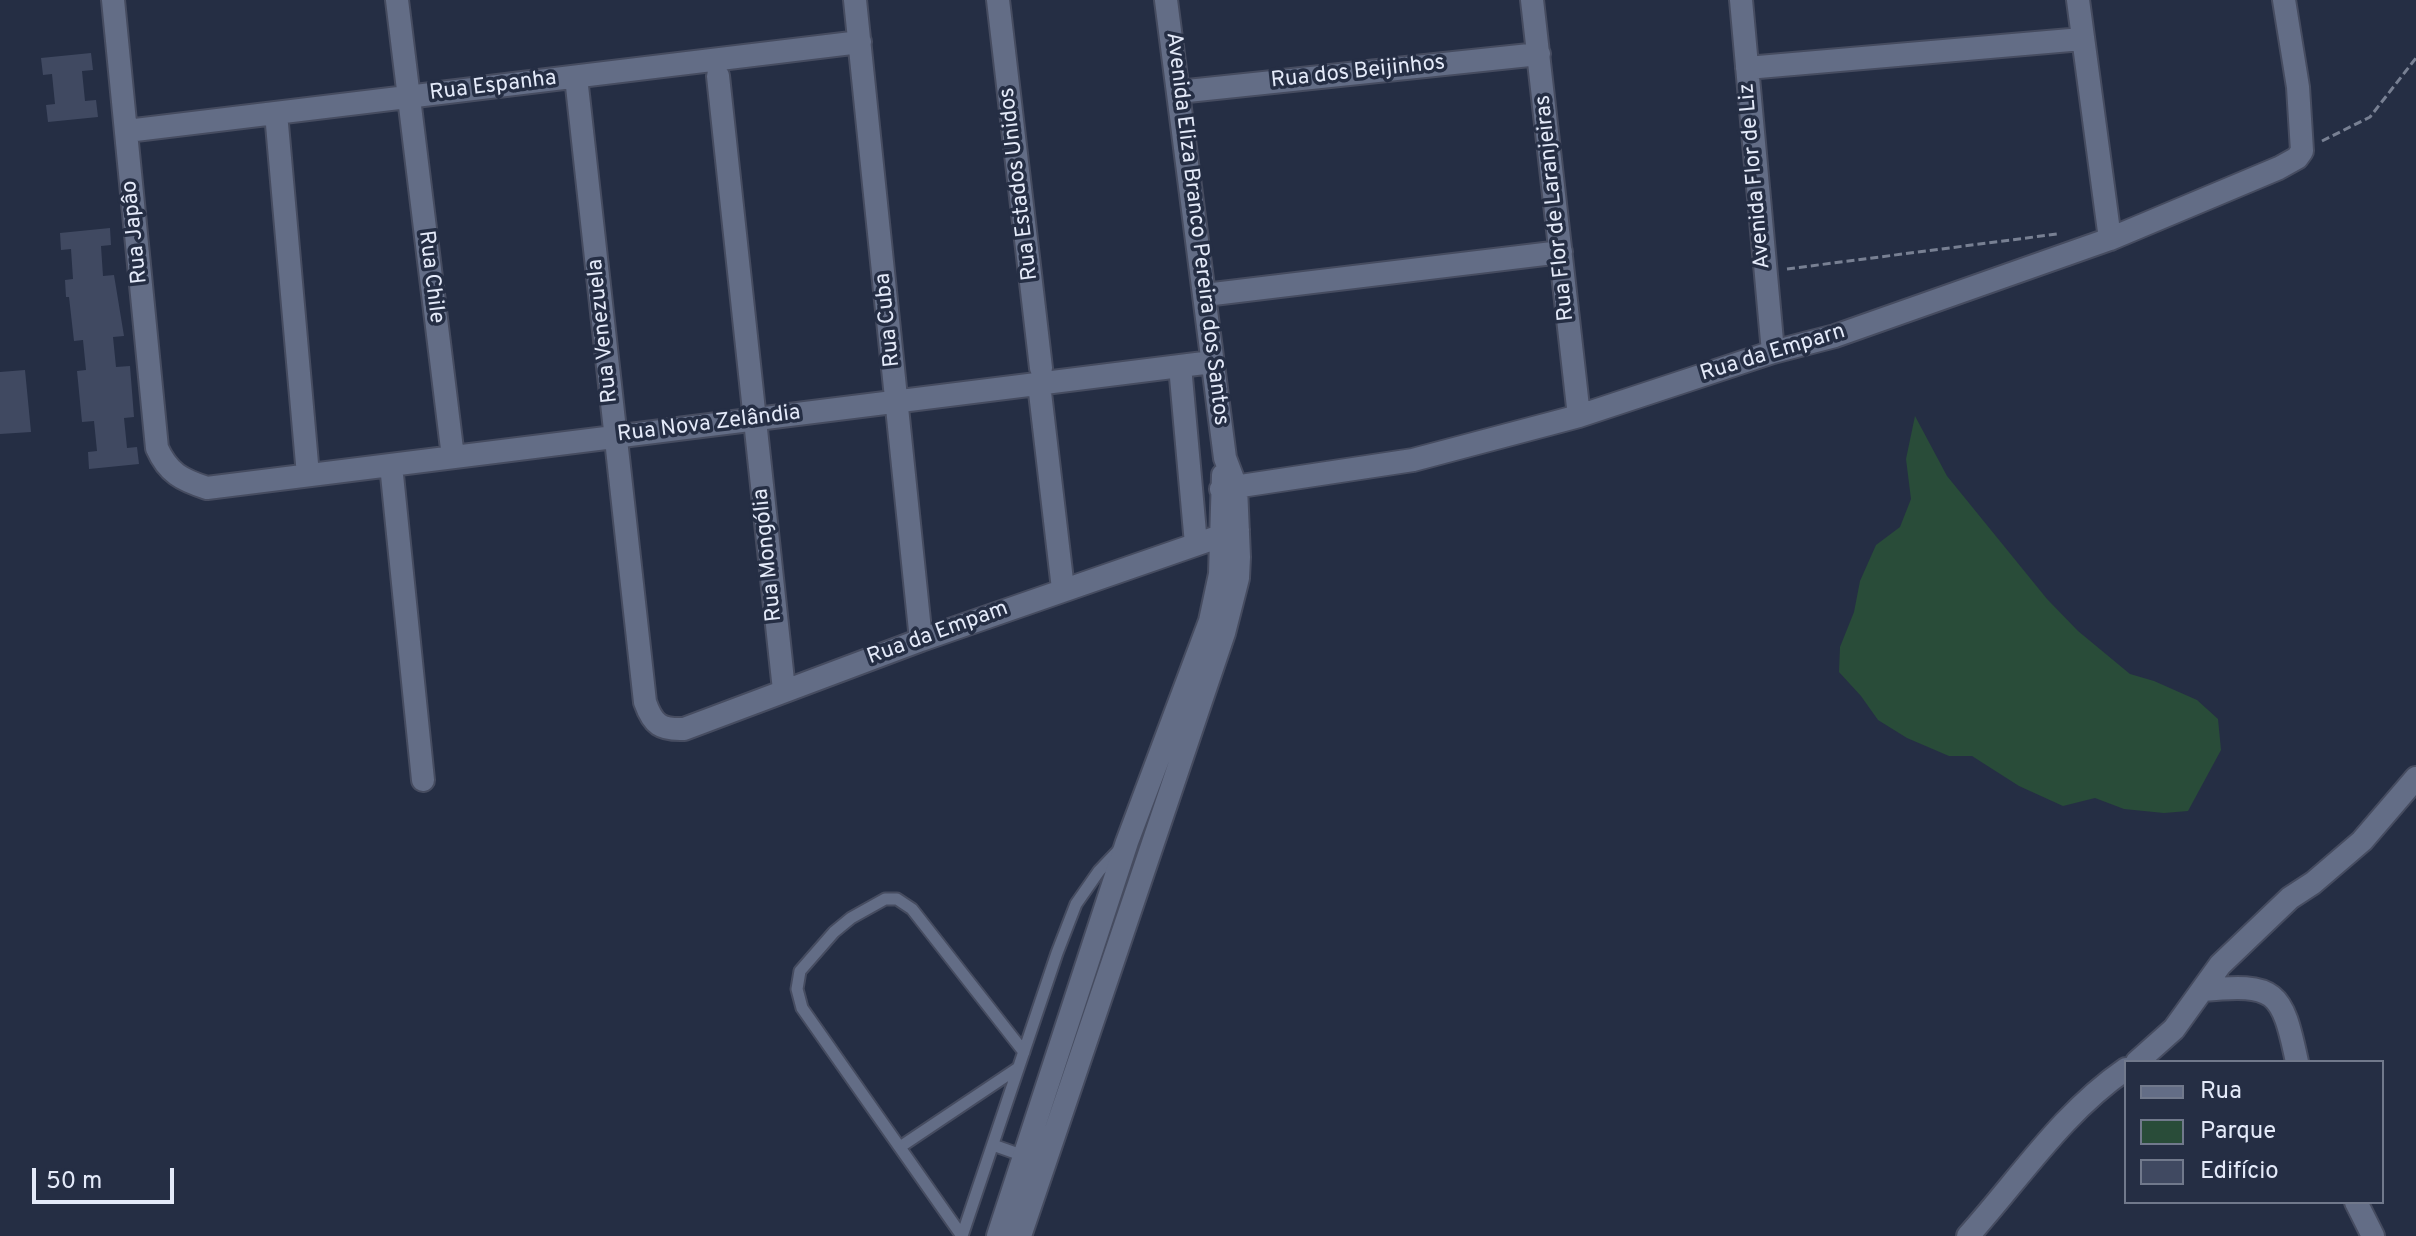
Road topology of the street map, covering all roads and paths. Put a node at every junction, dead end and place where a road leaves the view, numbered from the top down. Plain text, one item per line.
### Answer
1 (113, 0) edge
2 (397, 0) edge
3 (855, 0) edge
4 (998, 0) edge
5 (1166, 0) edge
6 (1532, 0) edge
7 (1741, 0) edge
8 (2078, 0) edge
9 (2284, 0) edge
10 (2082, 39) junction
11 (860, 42) junction
12 (1539, 54) junction
13 (2416, 58) edge
14 (1747, 68) junction
15 (718, 76) dead end
16 (576, 77) junction
17 (1178, 92) junction
18 (408, 97) junction
19 (276, 113) junction
20 (127, 131) junction
21 (2302, 151) junction
22 (2061, 234) dead end
23 (2110, 239) junction
24 (1561, 252) junction
25 (1764, 272) junction
26 (1205, 295) junction
27 (1773, 352) junction
28 (1212, 362) junction
29 (1180, 366) junction
30 (1040, 376) junction
31 (898, 401) junction
32 (1579, 416) junction
33 (754, 420) junction
34 (615, 437) junction
35 (453, 457) junction
36 (391, 465) junction
37 (308, 475) junction
38 (207, 488) joint
39 (1228, 488) junction
40 (1230, 532) junction
41 (1196, 544) junction
42 (1063, 589) junction
43 (921, 640) junction
44 (784, 690) junction
45 (657, 724) joint
46 (2416, 778) edge
47 (423, 780) dead end
48 (1127, 842) junction
49 (2202, 990) junction
50 (1024, 1052) junction
51 (2139, 1060) edge
52 (2297, 1060) edge
53 (1019, 1067) junction
54 (2124, 1070) edge
55 (993, 1145) junction
56 (900, 1147) junction
57 (1034, 1160) junction
58 (2357, 1204) edge
59 (962, 1236) edge
60 (998, 1236) edge
61 (1020, 1236) edge
62 (1968, 1236) edge
63 (2373, 1236) edge

1 - 20 street, Rua Japâo
2 - 18 street, Rua Chile
3 - 11 street, Rua Cuba
4 - 30 street, Rua Estados Unidos
5 - 17 street, Avenida Eliza Branco Pereira dos Santos
6 - 12 street, Rua Flor de Laranjeiras
7 - 14 street, Avenida Flor de Liz
8 - 10 street
9 - 21 street
10 - 14 street
10 - 23 street
11 - 16 street, Rua Espanha
11 - 31 street, Rua Cuba
12 - 17 street, Rua dos Beijinhos
12 - 24 street, Rua Flor de Laranjeiras
13 - 21 path
14 - 25 street, Avenida Flor de Liz
15 - 33 street, Rua Mongólia
16 - 18 street, Rua Espanha
16 - 34 street, Rua Venezuela
17 - 26 street, Avenida Eliza Branco Pereira dos Santos
18 - 19 street, Rua Espanha
18 - 35 street, Rua Chile
19 - 20 street, Rua Espanha
19 - 37 street
20 - 38 street, Rua Japâo
21 - 23 street, Rua da Emparn
22 - 25 path
23 - 27 street, Rua da Emparn
24 - 26 street
24 - 32 street, Rua Flor de Laranjeiras
25 - 27 street, Avenida Flor de Liz
26 - 28 street, Avenida Eliza Branco Pereira dos Santos
27 - 32 street, Rua da Emparn
28 - 29 street, Rua Nova Zelândia
28 - 39 street, Avenida Eliza Branco Pereira dos Santos
29 - 30 street, Rua Nova Zelândia
29 - 41 street
30 - 31 street, Rua Nova Zelândia
30 - 42 street, Rua Estados Unidos
31 - 33 street, Rua Nova Zelândia
31 - 43 street, Rua Cuba
32 - 39 street, Rua da Emparn
33 - 34 street, Rua Nova Zelândia
33 - 44 street, Rua Mongólia
34 - 35 street, Rua Nova Zelândia
34 - 45 street, Rua Venezuela
35 - 36 street, Rua Nova Zelândia
36 - 37 street, Rua Nova Zelândia
36 - 47 street
37 - 38 street, Rua Nova Zelândia
39 - 40 street, Avenida Eliza Branco Pereira dos Santos
40 - 41 street, Rua da Empam
40 - 48 street
40 - 57 street
41 - 42 street, Rua da Empam
42 - 43 street, Rua da Empam
43 - 44 street, Rua da Empam
44 - 45 street, Rua da Empam
46 - 49 street
48 - 50 lane
48 - 57 street
49 - 51 street
49 - 52 street
50 - 53 lane
50 - 56 lane
53 - 55 lane
53 - 56 lane
54 - 62 street
55 - 57 lane
55 - 59 lane
56 - 59 lane
57 - 60 street
57 - 61 street
58 - 63 street

